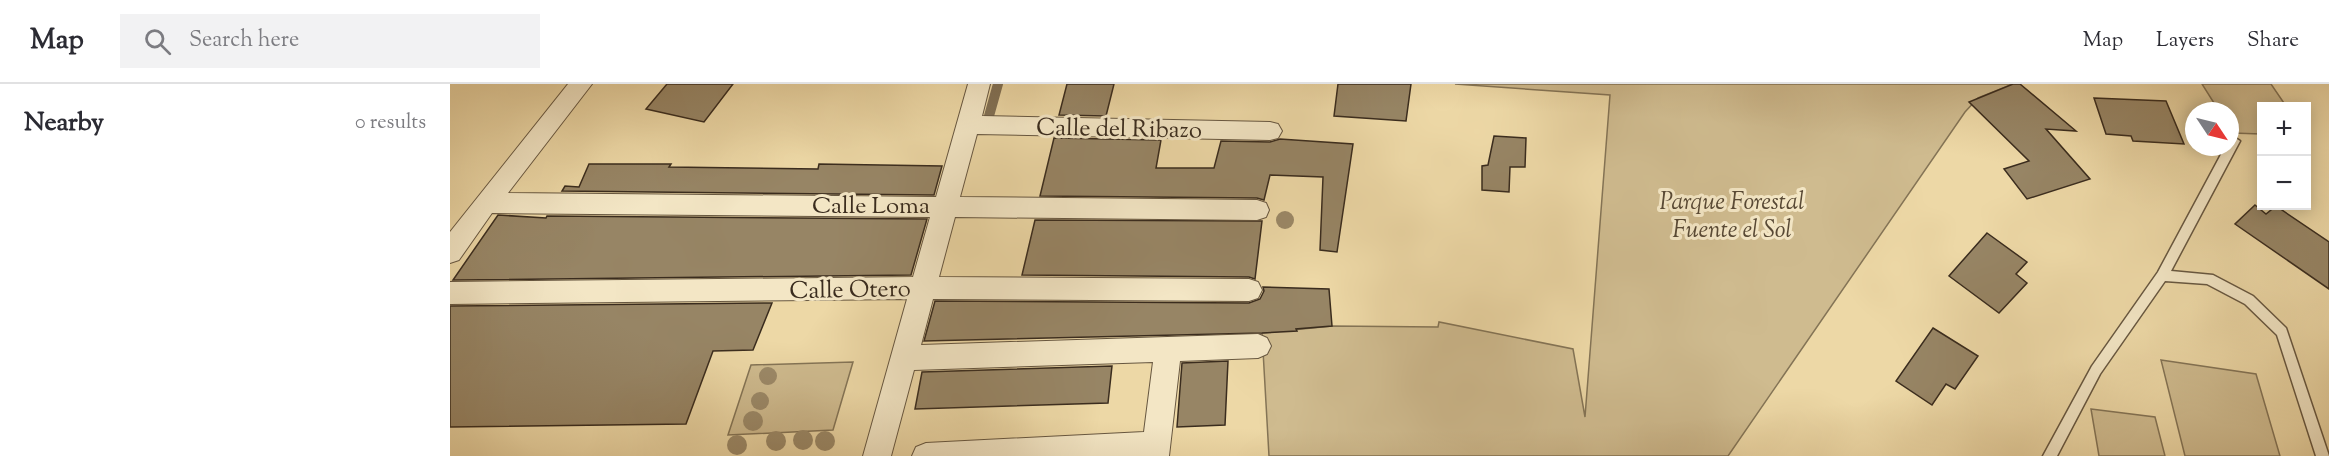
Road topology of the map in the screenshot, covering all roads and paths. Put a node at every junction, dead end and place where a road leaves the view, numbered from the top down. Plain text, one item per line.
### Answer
1 (581, 84) edge
2 (979, 84) edge
3 (968, 125) junction
4 (1270, 131) dead end
5 (2226, 156) edge
6 (486, 203) junction
7 (946, 206) junction
8 (1257, 210) dead end
9 (450, 252) edge
10 (2162, 276) junction
11 (923, 288) junction
12 (1249, 290) dead end
13 (450, 293) edge
14 (1258, 346) dead end
15 (1168, 349) junction
16 (903, 358) junction
17 (1156, 451) edge
18 (877, 456) edge
19 (926, 456) edge
20 (2050, 456) edge
21 (2323, 456) edge

1 - 6 street
2 - 3 street
3 - 4 street, Calle del Ribazo
3 - 7 street
5 - 10 lane
6 - 7 street, Calle Loma
6 - 9 street
7 - 8 street, Calle Loma
7 - 11 street
10 - 20 lane
10 - 21 lane
11 - 12 street, Calle Otero
11 - 13 street, Calle Otero
11 - 16 street
14 - 15 street
15 - 16 street
15 - 17 street
16 - 18 street
17 - 19 street

